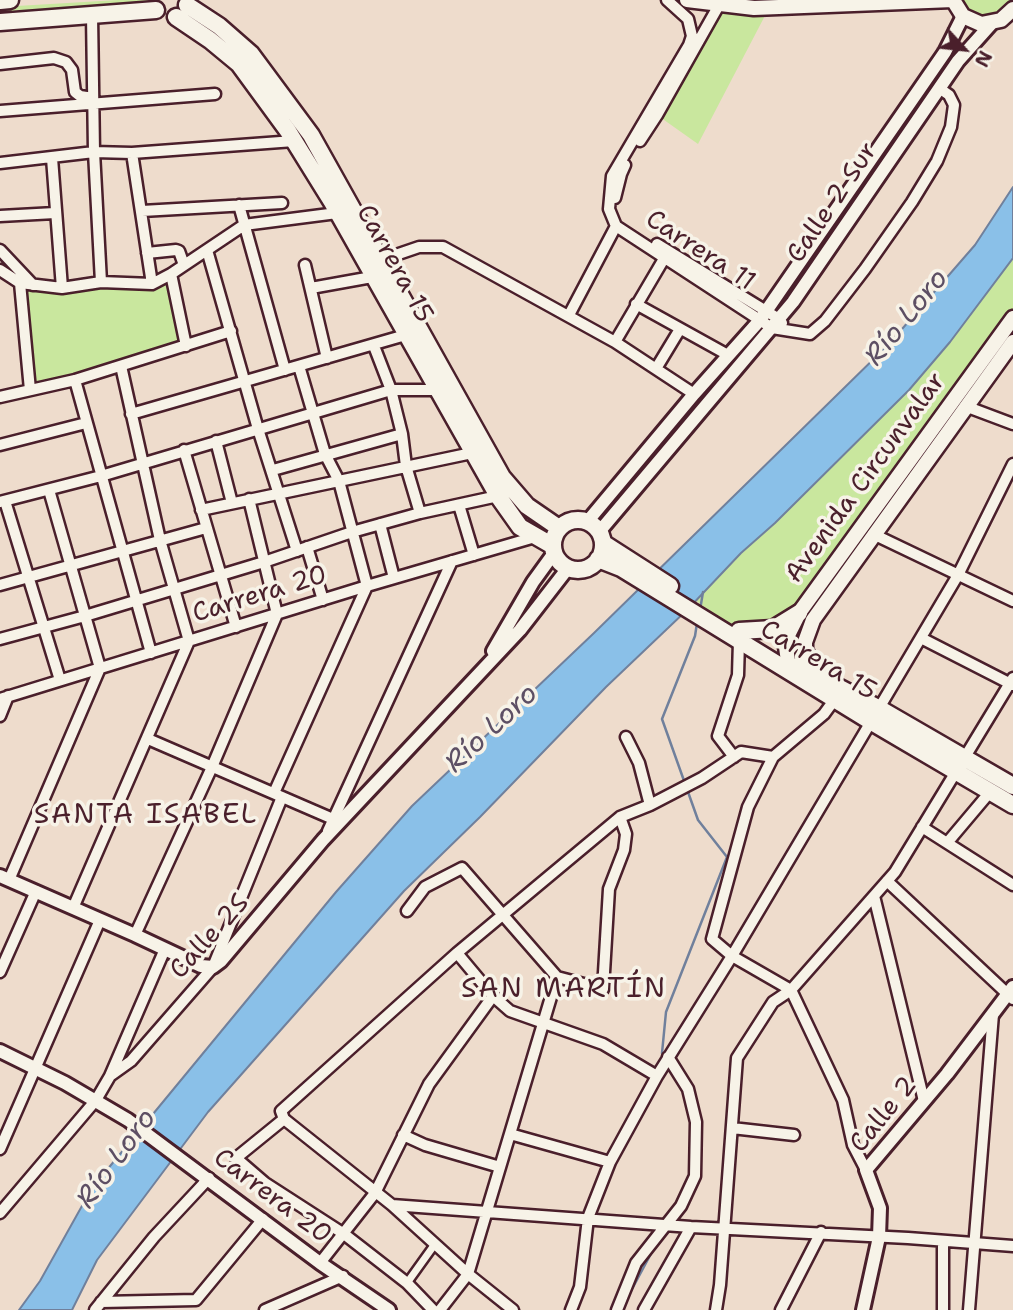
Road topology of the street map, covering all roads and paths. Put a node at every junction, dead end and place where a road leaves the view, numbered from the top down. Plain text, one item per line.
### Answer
1 (10, 0) edge
2 (667, 0) edge
3 (687, 0) edge
4 (953, 0) edge
5 (0, 1) edge
6 (155, 5) edge
7 (719, 5) junction
8 (184, 7) edge
9 (1012, 11) edge
10 (92, 15) junction
11 (963, 16) junction
12 (0, 22) edge
13 (992, 23) junction
14 (0, 64) edge
15 (939, 88) junction
16 (215, 94) dead end
17 (93, 102) junction
18 (0, 111) edge
19 (294, 141) junction
20 (94, 152) junction
21 (132, 153) junction
22 (52, 158) junction
23 (0, 163) edge
24 (282, 203) dead end
25 (239, 205) junction
26 (612, 210) junction
27 (142, 211) junction
28 (55, 213) junction
29 (337, 213) junction
30 (0, 216) edge
31 (244, 225) junction
32 (616, 226) junction
33 (0, 250) edge
34 (207, 250) junction
35 (147, 253) junction
36 (665, 257) junction
37 (381, 260) junction
38 (184, 265) junction
39 (305, 265) dead end
40 (0, 270) edge
41 (171, 274) junction
42 (372, 277) junction
43 (101, 282) junction
44 (20, 284) junction
45 (152, 284) junction
46 (33, 285) junction
47 (62, 288) junction
48 (311, 288) junction
49 (636, 304) junction
50 (569, 315) junction
51 (763, 315) junction
52 (1013, 318) edge
53 (775, 323) junction
54 (680, 328) junction
55 (231, 331) junction
56 (413, 332) junction
57 (615, 342) junction
58 (1013, 342) edge
59 (186, 346) junction
60 (374, 346) junction
61 (728, 355) junction
62 (327, 358) junction
63 (121, 366) junction
64 (299, 366) junction
65 (657, 367) junction
66 (285, 370) junction
67 (75, 380) junction
68 (245, 381) junction
69 (30, 390) junction
70 (391, 390) junction
71 (437, 390) junction
72 (694, 394) junction
73 (0, 397) edge
74 (965, 406) junction
75 (314, 413) junction
76 (131, 414) junction
77 (86, 423) junction
78 (1013, 424) edge
79 (258, 429) junction
80 (402, 434) junction
81 (216, 441) junction
82 (0, 445) edge
83 (184, 450) junction
84 (472, 453) junction
85 (325, 454) junction
86 (143, 463) junction
87 (1013, 464) edge
88 (406, 466) junction
89 (273, 470) junction
90 (101, 477) junction
91 (339, 481) junction
92 (49, 490) junction
93 (278, 494) junction
94 (498, 496) junction
95 (249, 499) junction
96 (3, 502) edge
97 (232, 503) junction
98 (459, 505) junction
99 (201, 510) junction
100 (420, 513) junction
101 (380, 524) junction
102 (206, 528) junction
103 (559, 528) junction
104 (352, 532) junction
105 (873, 534) junction
106 (535, 537) junction
107 (597, 539) junction
108 (160, 540) junction
109 (302, 549) junction
110 (554, 550) junction
111 (122, 551) junction
112 (474, 555) junction
113 (452, 561) junction
114 (264, 562) junction
115 (70, 565) junction
116 (568, 568) junction
117 (220, 574) junction
118 (958, 575) junction
119 (29, 577) junction
120 (394, 578) junction
121 (0, 585) edge
122 (367, 586) junction
123 (174, 588) junction
124 (136, 600) junction
125 (323, 600) junction
126 (1013, 601) edge
127 (799, 613) junction
128 (277, 614) junction
129 (85, 616) junction
130 (236, 626) junction
131 (44, 627) junction
132 (735, 633) junction
133 (921, 638) junction
134 (0, 639) edge
135 (189, 641) junction
136 (151, 653) junction
137 (485, 667) junction
138 (100, 668) junction
139 (792, 668) junction
140 (821, 677) junction
141 (60, 680) junction
142 (1012, 682) edge
143 (4, 698) edge
144 (835, 699) junction
145 (875, 715) junction
146 (0, 716) edge
147 (626, 737) dead end
148 (148, 739) junction
149 (734, 757) junction
150 (773, 757) junction
151 (965, 757) junction
152 (212, 767) junction
153 (956, 772) junction
154 (1013, 786) edge
155 (990, 792) junction
156 (278, 795) junction
157 (650, 805) junction
158 (1013, 805) edge
159 (620, 817) junction
160 (337, 821) junction
161 (922, 827) junction
162 (947, 843) junction
163 (4, 878) edge
164 (887, 881) junction
165 (1013, 885) edge
166 (36, 891) junction
167 (874, 896) junction
168 (73, 908) junction
169 (407, 911) dead end
170 (504, 913) junction
171 (100, 920) junction
172 (135, 935) junction
173 (165, 949) junction
174 (457, 953) junction
175 (732, 956) junction
176 (213, 967) junction
177 (0, 972) edge
178 (557, 977) junction
179 (791, 990) junction
180 (1011, 994) edge
181 (493, 996) junction
182 (993, 1014) junction
183 (542, 1023) junction
184 (0, 1051) edge
185 (668, 1058) junction
186 (35, 1067) junction
187 (110, 1076) junction
188 (657, 1076) junction
189 (96, 1100) junction
190 (924, 1101) junction
191 (283, 1115) junction
192 (732, 1128) junction
193 (510, 1134) junction
194 (404, 1135) junction
195 (794, 1135) dead end
196 (0, 1149) edge
197 (610, 1162) junction
198 (500, 1167) junction
199 (866, 1170) junction
200 (209, 1178) junction
201 (375, 1192) junction
202 (392, 1205) junction
203 (0, 1213) edge
204 (486, 1213) junction
205 (587, 1218) junction
206 (263, 1219) junction
207 (667, 1225) junction
208 (691, 1227) junction
209 (724, 1229) junction
210 (821, 1233) junction
211 (344, 1234) junction
212 (879, 1237) junction
213 (943, 1241) junction
214 (973, 1243) junction
215 (435, 1244) junction
216 (1013, 1246) edge
217 (320, 1263) junction
218 (468, 1275) junction
219 (343, 1276) junction
220 (407, 1283) junction
221 (98, 1306) edge
222 (265, 1310) edge
223 (389, 1310) edge
224 (433, 1310) edge
225 (440, 1310) edge
226 (513, 1310) edge
227 (571, 1310) edge
228 (617, 1310) edge
229 (644, 1310) edge
230 (716, 1310) edge
231 (781, 1310) edge
232 (861, 1310) edge
233 (943, 1310) edge
234 (969, 1310) edge

1 - 5 main road
2 - 26 street
3 - 7 main road
4 - 7 main road
4 - 11 main road
6 - 8 main road
6 - 10 main road
7 - 26 street
8 - 19 main road, Carrera 15
8 - 37 main road, Carrera 15
9 - 13 main road
10 - 12 main road
10 - 17 street
11 - 13 main road
11 - 51 street, Calle 2 Sur
13 - 15 street, Calle 2 Sur
14 - 17 street
15 - 53 street, Calle 2 Sur
15 - 53 street
16 - 17 street
17 - 18 street
17 - 20 street
19 - 21 street
19 - 29 main road, Carrera 15
20 - 21 street
20 - 22 street
20 - 43 street
21 - 27 street
22 - 23 street
22 - 28 street
24 - 25 street
25 - 27 street
25 - 31 street
26 - 32 street, Carrera 11
26 - 51 street, Carrera 11
27 - 35 street
28 - 30 street
28 - 47 street
29 - 31 street
29 - 42 main road, Carrera 15
31 - 34 street
31 - 66 street
32 - 36 street, Carrera 11
32 - 50 street
33 - 46 street
34 - 38 street
34 - 55 street
35 - 38 street
35 - 45 street
36 - 49 street
36 - 51 street, Carrera 11
37 - 50 street
37 - 56 main road, Carrera 15
38 - 41 street
39 - 48 street
40 - 44 street
41 - 45 street
41 - 59 street
42 - 48 street
42 - 56 main road, Carrera 15
43 - 45 street
43 - 47 street
44 - 46 street
44 - 69 street
46 - 47 street
48 - 62 street
49 - 54 street
49 - 57 street
50 - 57 street
51 - 53 street, Carrera 11
51 - 61 street, Calle 2 Sur
52 - 127 main road, Avenida Circunvalar
53 - 107 street, Calle 2 Sur
54 - 61 street
54 - 65 street
55 - 59 street
55 - 68 street
56 - 60 street
56 - 71 main road, Carrera 15
56 - 103 main road, Carrera 15
57 - 65 street
58 - 74 main road, Avenida Circunvalar
59 - 63 street
60 - 62 street
60 - 70 street
61 - 72 street, Calle 2 Sur
62 - 64 street
63 - 67 street
63 - 76 street
64 - 66 street
64 - 75 street
65 - 72 street
66 - 68 street
67 - 69 street
67 - 77 street
68 - 76 street
68 - 79 street
69 - 73 street
70 - 71 street
70 - 75 street
70 - 80 street
71 - 84 main road, Carrera 15
72 - 107 street, Calle 2 Sur
74 - 78 street
74 - 105 main road, Avenida Circunvalar
75 - 79 street
75 - 85 street
76 - 86 street
77 - 82 street
77 - 90 street
79 - 81 street
79 - 89 street
80 - 85 street
80 - 88 street
81 - 83 street
81 - 97 street
83 - 86 street
83 - 99 street
84 - 88 street
84 - 94 main road, Carrera 15
85 - 89 street
85 - 91 street
86 - 90 street
86 - 108 street
87 - 118 street
88 - 91 street
88 - 100 street
89 - 93 street
90 - 92 street
90 - 111 street
91 - 93 street
91 - 104 street
92 - 96 street
92 - 115 street
93 - 95 street
93 - 109 street
94 - 98 street
94 - 106 main road, Carrera 15
95 - 97 street
95 - 114 street
96 - 119 street
97 - 99 street
98 - 100 street
98 - 112 street
99 - 102 street
100 - 101 street
101 - 104 street
101 - 120 street
102 - 108 street
102 - 117 street
103 - 107 main road
103 - 110 main road
104 - 109 street
104 - 122 street
105 - 118 street
105 - 140 main road, Avenida Circunvalar
106 - 110 main road, Carrera 15
106 - 112 street, Carrera 20
107 - 116 main road
107 - 132 main road, Carrera 15
108 - 111 street
108 - 123 street
109 - 114 street
109 - 125 street
110 - 116 main road
110 - 137 street
111 - 115 street
111 - 124 street
112 - 113 street, Carrera 20
113 - 120 street, Carrera 20
113 - 160 street
114 - 117 street
114 - 128 street
115 - 119 street
115 - 129 street
116 - 137 street
117 - 123 street
117 - 130 street
118 - 126 street
118 - 133 street
119 - 121 street
119 - 131 street
120 - 122 street, Carrera 20
122 - 125 street, Carrera 20
122 - 156 street
123 - 124 street
123 - 135 street
124 - 129 street
124 - 136 street
125 - 128 street, Carrera 20
127 - 132 main road
127 - 139 main road, Avenida Circunvalar
128 - 130 street, Carrera 20
128 - 152 street
129 - 131 street
129 - 138 street
130 - 135 street, Carrera 20
131 - 134 street
131 - 141 street
132 - 139 main road, Carrera 15
132 - 149 street
133 - 142 street
133 - 145 street
135 - 136 street, Carrera 20
135 - 148 street
136 - 138 street, Carrera 20
137 - 160 street
138 - 141 street, Carrera 20
138 - 163 street
139 - 140 main road, Carrera 15
139 - 144 main road, Carrera 15
140 - 145 main road, Carrera 15
141 - 143 street, Carrera 20
142 - 151 street
143 - 146 street
144 - 145 main road, Carrera 15
144 - 150 street
145 - 151 main road, Carrera 15
145 - 153 main road, Carrera 15
145 - 175 street
147 - 157 street
148 - 152 street
148 - 168 street
149 - 150 street
149 - 157 street
150 - 175 street
151 - 153 street
151 - 154 main road, Carrera 15
152 - 156 street
152 - 172 street
153 - 155 main road, Carrera 15
153 - 161 street
155 - 158 main road, Carrera 15
155 - 162 street
156 - 160 street
156 - 176 street
157 - 159 street
159 - 170 street
159 - 178 street
160 - 176 street, Calle 2S
161 - 162 street
161 - 164 street
162 - 165 street
163 - 166 street
164 - 167 street
164 - 180 street
166 - 168 street
166 - 177 street
167 - 179 street
167 - 190 street
168 - 171 street
169 - 170 street
170 - 174 street
170 - 178 street
171 - 172 street
171 - 186 street
172 - 173 street
173 - 176 street
173 - 187 street
174 - 181 street
174 - 191 street
175 - 179 street
175 - 185 street
176 - 187 street, Calle 2S
178 - 183 street
179 - 192 street
179 - 199 street
180 - 182 street, Calle 2
181 - 183 street
181 - 194 street
182 - 190 street, Calle 2
182 - 214 street
183 - 188 street
183 - 193 street
184 - 186 street, Carrera 20
185 - 188 street
185 - 207 street
186 - 189 street, Carrera 20
186 - 196 street
187 - 189 street
188 - 197 street
189 - 200 street, Carrera 20
189 - 203 street
190 - 199 street, Calle 2
191 - 201 street
191 - 211 street, Carrera 20
192 - 195 street
192 - 209 street
193 - 197 street
193 - 198 street
194 - 198 street
194 - 201 street
197 - 205 street
198 - 204 street
199 - 212 street, Calle 2
200 - 206 street, Carrera 20
200 - 221 street
201 - 202 street
201 - 211 street
202 - 204 street
202 - 215 street
204 - 205 street
204 - 218 street
205 - 207 street
205 - 227 street
206 - 217 street, Carrera 20
206 - 221 street
207 - 208 street
207 - 228 street
208 - 209 street
208 - 229 street
209 - 210 street
209 - 230 street
210 - 212 street
210 - 231 street
211 - 217 street
211 - 220 street, Carrera 20
212 - 213 street
212 - 232 street, Calle 2
213 - 214 street
213 - 233 street
214 - 216 street
214 - 234 street
215 - 218 street
215 - 220 street
217 - 219 street, Carrera 20
218 - 225 street
218 - 226 street
219 - 222 street
219 - 223 street, Carrera 20
220 - 224 street, Carrera 20

